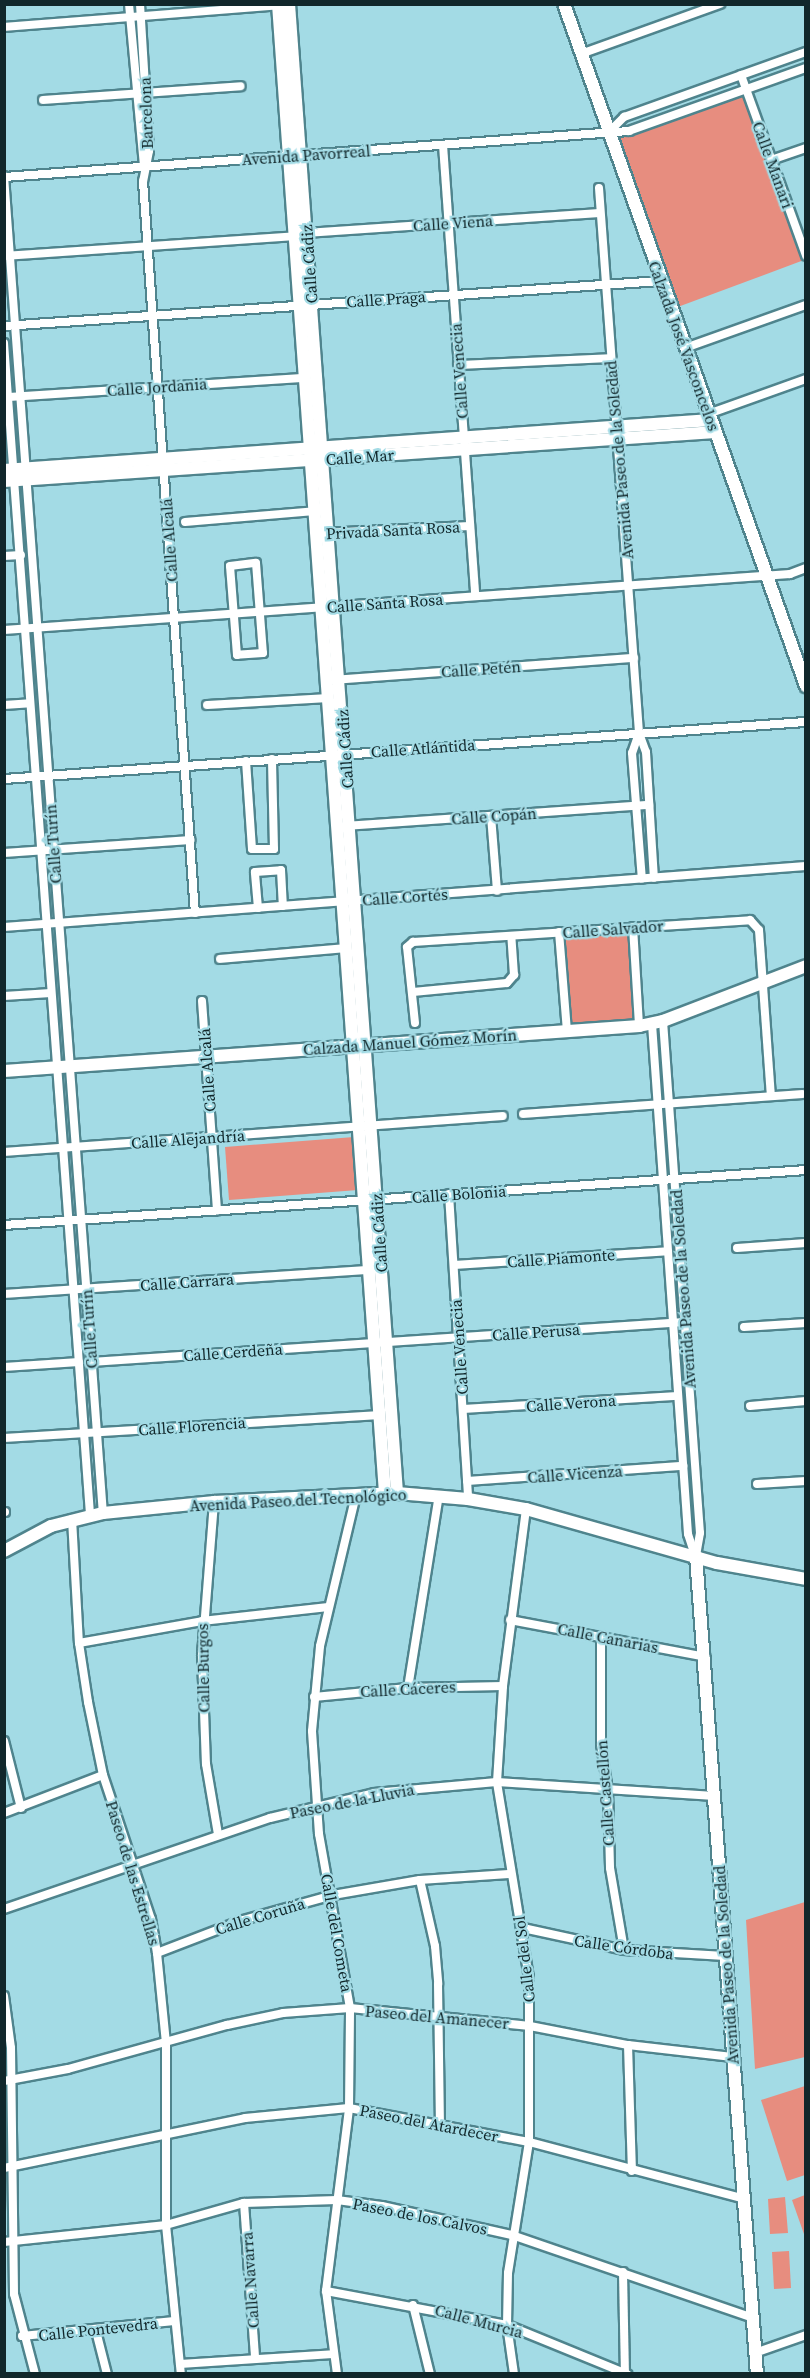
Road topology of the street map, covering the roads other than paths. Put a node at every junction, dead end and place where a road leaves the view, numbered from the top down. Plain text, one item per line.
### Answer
1 (129, 4) edge
2 (140, 4) edge
3 (564, 4) edge
4 (720, 4) edge
5 (282, 5) edge
6 (141, 16) junction
7 (130, 17) junction
8 (4, 27) edge
9 (806, 52) edge
10 (581, 54) junction
11 (806, 68) edge
12 (741, 75) junction
13 (241, 86) dead end
14 (746, 89) junction
15 (146, 93) junction
16 (136, 94) junction
17 (43, 100) dead end
18 (608, 133) junction
19 (443, 145) junction
20 (806, 148) edge
21 (295, 155) junction
22 (771, 160) junction
23 (144, 166) junction
24 (5, 177) edge
25 (599, 188) dead end
26 (599, 213) junction
27 (448, 223) junction
28 (806, 227) edge
29 (796, 230) junction
30 (301, 234) junction
31 (148, 246) junction
32 (8, 256) edge
33 (806, 256) edge
34 (661, 281) junction
35 (605, 284) junction
36 (453, 295) junction
37 (306, 305) junction
38 (806, 305) edge
39 (153, 316) junction
40 (16, 325) junction
41 (4, 326) edge
42 (4, 343) edge
43 (685, 348) junction
44 (611, 358) junction
45 (458, 365) junction
46 (305, 378) junction
47 (806, 379) edge
48 (158, 387) junction
49 (21, 396) junction
50 (9, 397) junction
51 (711, 422) junction
52 (618, 433) junction
53 (464, 443) junction
54 (317, 454) junction
55 (163, 464) junction
56 (16, 475) edge
57 (315, 512) junction
58 (185, 522) dead end
59 (470, 526) junction
60 (323, 533) junction
61 (21, 555) junction
62 (4, 556) edge
63 (806, 568) edge
64 (766, 575) junction
65 (630, 584) junction
66 (475, 596) junction
67 (328, 607) junction
68 (260, 612) junction
69 (234, 614) junction
70 (174, 618) junction
71 (36, 627) junction
72 (26, 628) junction
73 (4, 630) edge
74 (634, 658) junction
75 (334, 680) junction
76 (806, 686) edge
77 (329, 698) junction
78 (30, 703) junction
79 (4, 705) edge
80 (207, 705) dead end
81 (806, 722) edge
82 (639, 733) junction
83 (339, 754) junction
84 (272, 759) junction
85 (246, 761) junction
86 (185, 765) junction
87 (48, 775) junction
88 (35, 776) junction
89 (4, 779) edge
90 (636, 806) junction
91 (650, 806) junction
92 (491, 816) junction
93 (344, 826) junction
94 (191, 840) junction
95 (53, 849) junction
96 (40, 850) junction
97 (4, 853) edge
98 (806, 866) edge
99 (654, 878) junction
100 (642, 879) junction
101 (497, 891) junction
102 (350, 901) junction
103 (283, 906) junction
104 (258, 908) junction
105 (195, 913) junction
106 (58, 923) junction
107 (46, 924) junction
108 (4, 927) edge
109 (633, 927) junction
110 (559, 932) junction
111 (511, 936) junction
112 (346, 948) junction
113 (220, 958) dead end
114 (806, 966) edge
115 (761, 983) junction
116 (413, 992) junction
117 (51, 993) junction
118 (4, 996) edge
119 (202, 1001) dead end
120 (415, 1023) dead end
121 (651, 1024) junction
122 (567, 1031) junction
123 (360, 1045) junction
124 (206, 1056) junction
125 (63, 1067) junction
126 (4, 1071) edge
127 (802, 1094) dead end
128 (771, 1096) junction
129 (657, 1104) junction
130 (669, 1104) junction
131 (524, 1114) dead end
132 (503, 1116) dead end
133 (366, 1126) junction
134 (212, 1138) junction
135 (76, 1147) junction
136 (63, 1148) junction
137 (4, 1152) edge
138 (806, 1170) edge
139 (675, 1179) junction
140 (663, 1180) junction
141 (449, 1194) junction
142 (371, 1200) junction
143 (217, 1210) junction
144 (70, 1220) junction
145 (80, 1220) junction
146 (4, 1225) edge
147 (806, 1243) edge
148 (737, 1248) dead end
149 (668, 1251) junction
150 (454, 1265) junction
151 (370, 1270) junction
152 (86, 1289) junction
153 (75, 1290) junction
154 (4, 1294) edge
155 (685, 1322) junction
156 (673, 1323) junction
157 (806, 1323) edge
158 (744, 1327) dead end
159 (458, 1337) junction
160 (381, 1342) junction
161 (80, 1362) junction
162 (91, 1362) junction
163 (4, 1367) edge
164 (678, 1396) junction
165 (806, 1401) edge
166 (750, 1406) dead end
167 (463, 1410) junction
168 (380, 1415) junction
169 (96, 1432) junction
170 (84, 1433) junction
171 (4, 1438) edge
172 (683, 1466) junction
173 (467, 1481) junction
174 (806, 1481) edge
175 (757, 1484) dead end
176 (391, 1493) junction
177 (356, 1495) junction
178 (439, 1495) junction
179 (468, 1499) junction
180 (214, 1502) junction
181 (526, 1509) junction
182 (96, 1514) junction
183 (72, 1519) junction
184 (4, 1551) edge
185 (696, 1556) junction
186 (806, 1579) edge
187 (328, 1607) junction
188 (510, 1620) junction
189 (202, 1621) junction
190 (601, 1636) junction
191 (79, 1643) junction
192 (706, 1657) junction
193 (503, 1686) junction
194 (408, 1688) junction
195 (314, 1697) junction
196 (4, 1740) edge
197 (104, 1775) junction
198 (497, 1782) junction
199 (608, 1791) junction
200 (715, 1796) junction
201 (315, 1807) junction
202 (21, 1808) junction
203 (4, 1813) edge
204 (218, 1834) junction
205 (132, 1866) junction
206 (509, 1874) junction
207 (420, 1880) junction
208 (333, 1895) junction
209 (4, 1909) edge
210 (523, 1928) junction
211 (624, 1950) junction
212 (157, 1953) junction
213 (725, 1956) junction
214 (5, 1999) edge
215 (350, 2008) junction
216 (438, 2016) junction
217 (530, 2026) junction
218 (166, 2043) junction
219 (628, 2045) junction
220 (732, 2057) junction
221 (8, 2081) edge
222 (349, 2108) junction
223 (440, 2123) junction
224 (165, 2134) junction
225 (529, 2142) junction
226 (9, 2167) edge
227 (632, 2171) junction
228 (744, 2199) junction
229 (337, 2200) junction
230 (244, 2203) junction
231 (166, 2225) junction
232 (512, 2235) junction
233 (8, 2242) edge
234 (623, 2272) junction
235 (326, 2291) junction
236 (413, 2305) junction
237 (753, 2318) junction
238 (174, 2321) junction
239 (507, 2325) junction
240 (96, 2331) junction
241 (806, 2335) edge
242 (22, 2336) junction
243 (755, 2353) junction
244 (333, 2354) junction
245 (255, 2357) junction
246 (180, 2369) edge
247 (35, 2373) edge
248 (107, 2373) edge
249 (337, 2373) edge
250 (430, 2373) edge
251 (514, 2373) edge
252 (625, 2373) edge
253 (757, 2373) edge

1 - 7 street, Barcelona
2 - 6 street, Barcelona
3 - 10 street, Calzada José Vasconcelos
4 - 10 street
5 - 6 street
5 - 21 street, Calle Cádiz
6 - 7 street
6 - 15 street, Barcelona
7 - 8 street
7 - 16 street, Barcelona
9 - 12 street
10 - 18 street, Calzada José Vasconcelos
11 - 14 street, Avenida Pavorreal
12 - 14 street, Calle Manari
12 - 18 street
13 - 15 street
14 - 18 street, Avenida Pavorreal
14 - 22 street, Calle Manari
15 - 16 street
15 - 23 street, Barcelona
16 - 17 street
16 - 23 street, Barcelona
18 - 19 street, Avenida Pavorreal
18 - 34 street, Calzada José Vasconcelos
19 - 21 street, Avenida Pavorreal
19 - 27 street, Calle Venecia
20 - 22 street
21 - 23 street, Avenida Pavorreal
21 - 30 street, Calle Cádiz
22 - 29 street, Calle Manari
23 - 24 street, Avenida Pavorreal
23 - 31 street, Calle Alcalá
24 - 32 street, Calle Turín
25 - 26 street, Avenida Paseo de la Soledad
26 - 27 street, Calle Viena
26 - 35 street, Avenida Paseo de la Soledad
27 - 30 street, Calle Viena
27 - 36 street, Calle Venecia
28 - 29 street
29 - 33 street, Calle Manari
30 - 31 street, Calle Viena
30 - 37 street, Calle Cádiz
31 - 32 street, Calle Viena
31 - 39 street, Calle Alcalá
32 - 40 street, Calle Turín
34 - 35 street, Calle Praga
34 - 43 street, Calzada José Vasconcelos
35 - 36 street, Calle Praga
35 - 44 street, Avenida Paseo de la Soledad
36 - 37 street, Calle Praga
36 - 45 street, Calle Venecia
37 - 39 street, Calle Praga
37 - 46 street, Calle Cádiz
37 - 54 street, Calle Cádiz
38 - 43 street
39 - 40 street, Calle Praga
39 - 48 street, Calle Alcalá
40 - 41 street, Calle Praga
40 - 49 street, Calle Turín
42 - 50 street, Calle Turín
43 - 51 street, Calzada José Vasconcelos
44 - 45 street
44 - 52 street, Avenida Paseo de la Soledad
45 - 53 street, Calle Venecia
46 - 48 street, Calle Jordania
46 - 54 street, Calle Cádiz
47 - 51 street
48 - 49 street, Calle Jordania
48 - 55 street, Calle Alcalá
49 - 50 street, Calle Jordania
49 - 56 street, Calle Turín
50 - 56 street, Calle Turín
51 - 52 street, Calle Mar
51 - 64 street, Calzada José Vasconcelos
52 - 53 street, Calle Mar
52 - 65 street, Avenida Paseo de la Soledad
53 - 54 street, Calle Mar
53 - 59 street, Calle Venecia
54 - 55 street, Calle Mar
54 - 57 street, Calle Cádiz
54 - 60 street, Calle Cádiz
55 - 56 street, Calle Mar
55 - 70 street, Calle Alcalá
56 - 61 street, Calle Turín
56 - 71 street, Calle Turín
57 - 58 street
57 - 60 street, Calle Cádiz
59 - 60 street, Privada Santa Rosa
59 - 66 street, Calle Venecia
60 - 67 street, Calle Cádiz
61 - 62 street
61 - 72 street, Calle Turín
63 - 64 street, Calle Santa Rosa
64 - 65 street, Calle Santa Rosa
64 - 76 street, Calzada José Vasconcelos
65 - 66 street, Calle Santa Rosa
65 - 74 street, Avenida Paseo de la Soledad
66 - 67 street, Calle Santa Rosa
67 - 68 street, Calle Santa Rosa
67 - 75 street, Calle Cádiz
68 - 69 street, Calle Santa Rosa
68 - 69 street
68 - 69 street
69 - 70 street, Calle Santa Rosa
70 - 71 street, Calle Santa Rosa
70 - 86 street, Calle Alcalá
71 - 72 street, Calle Santa Rosa
71 - 87 street, Calle Turín
72 - 73 street, Calle Santa Rosa
72 - 78 street, Calle Turín
74 - 75 street, Calle Petén
74 - 82 street, Avenida Paseo de la Soledad
75 - 77 street, Calle Cádiz
75 - 83 street, Calle Cádiz
77 - 80 street
77 - 83 street, Calle Cádiz
78 - 79 street
78 - 88 street, Calle Turín
81 - 82 street, Calle Atlántida
82 - 83 street, Calle Atlántida
82 - 90 street, Avenida Paseo de la Soledad
82 - 91 street, Avenida Paseo de la Soledad
83 - 84 street, Calle Atlántida
83 - 93 street, Calle Cádiz
84 - 85 street, Calle Atlántida
84 - 85 street
85 - 86 street, Calle Atlántida
86 - 87 street, Calle Atlántida
86 - 94 street, Calle Alcalá
87 - 88 street, Calle Atlántida
87 - 95 street, Calle Turín
88 - 89 street, Calle Atlántida
88 - 96 street, Calle Turín
90 - 91 street, Calle Copán
90 - 92 street, Calle Copán
90 - 100 street, Avenida Paseo de la Soledad
91 - 99 street, Avenida Paseo de la Soledad
92 - 93 street, Calle Copán
92 - 101 street
93 - 102 street, Calle Cádiz
94 - 95 street
94 - 105 street, Calle Alcalá
95 - 96 street
95 - 106 street, Calle Turín
96 - 97 street
96 - 107 street, Calle Turín
98 - 99 street, Calle Cortés
99 - 100 street, Calle Cortés
100 - 101 street, Calle Cortés
101 - 102 street, Calle Cortés
102 - 103 street, Calle Cortés
102 - 112 street, Calle Cádiz
102 - 123 street, Calle Cádiz
103 - 104 street, Calle Cortés
103 - 104 street
104 - 105 street, Calle Cortés
105 - 106 street, Calle Cortés
106 - 107 street, Calle Cortés
106 - 125 street, Calle Turín
107 - 108 street, Calle Cortés
107 - 117 street, Calle Turín
109 - 110 street, Calle Salvador
109 - 115 street, Calle Salvador
109 - 121 street
110 - 111 street, Calle Salvador
110 - 122 street
111 - 116 street
111 - 116 street, Calle Salvador
112 - 113 street
112 - 123 street, Calle Cádiz
114 - 115 street, Calzada Manuel Gómez Morín
115 - 121 street, Calzada Manuel Gómez Morín
115 - 128 street
116 - 120 street
117 - 118 street
117 - 125 street, Calle Turín
119 - 124 street, Calle Alcalá
121 - 122 street, Calzada Manuel Gómez Morín
121 - 129 street, Avenida Paseo de la Soledad
121 - 130 street, Avenida Paseo de la Soledad
122 - 123 street, Calzada Manuel Gómez Morín
123 - 124 street, Calzada Manuel Gómez Morín
123 - 133 street, Calle Cádiz
124 - 125 street, Calzada Manuel Gómez Morín
124 - 134 street, Calle Alcalá
125 - 126 street, Calzada Manuel Gómez Morín
125 - 135 street, Calle Turín
125 - 136 street, Calle Turín
127 - 128 street
128 - 130 street
129 - 130 street
129 - 131 street
129 - 140 street, Avenida Paseo de la Soledad
130 - 139 street, Avenida Paseo de la Soledad
132 - 133 street, Calle Alejandría
133 - 134 street, Calle Alejandría
133 - 142 street, Calle Cádiz
134 - 135 street, Calle Alejandría
134 - 143 street, Calle Alcalá
135 - 136 street, Calle Alejandría
135 - 145 street, Calle Turín
136 - 137 street, Calle Alejandría
136 - 144 street, Calle Turín
138 - 139 street, Calle Bolonia
139 - 140 street, Calle Bolonia
139 - 155 street, Avenida Paseo de la Soledad
140 - 141 street, Calle Bolonia
140 - 149 street, Avenida Paseo de la Soledad
141 - 142 street, Calle Bolonia
141 - 150 street, Calle Venecia
142 - 143 street, Calle Bolonia
142 - 151 street, Calle Cádiz
142 - 160 street, Calle Cádiz
143 - 145 street, Calle Bolonia
144 - 145 street, Calle Bolonia
144 - 146 street, Calle Bolonia
144 - 153 street, Calle Turín
145 - 152 street, Calle Turín
147 - 148 street
149 - 150 street, Calle Piamonte
149 - 156 street, Avenida Paseo de la Soledad
150 - 159 street, Calle Venecia
151 - 152 street, Calle Carrara
151 - 160 street, Calle Cádiz
152 - 153 street, Calle Carrara
152 - 162 street, Calle Turín
153 - 154 street, Calle Carrara
153 - 161 street, Calle Turín
155 - 156 street, Calle Perusa
155 - 185 street, Avenida Paseo de la Soledad
156 - 159 street, Calle Perusa
156 - 164 street, Avenida Paseo de la Soledad
157 - 158 street
159 - 160 street, Calle Perusa
159 - 167 street, Calle Venecia
160 - 162 street, Calle Cerdeña
160 - 168 street, Calle Cádiz
160 - 176 street, Calle Cádiz
161 - 163 street
161 - 170 street, Calle Turín
162 - 169 street, Calle Turín
164 - 167 street, Calle Verona
164 - 172 street, Avenida Paseo de la Soledad
165 - 166 street
167 - 173 street, Calle Venecia
168 - 169 street, Calle Florencia
168 - 176 street, Calle Cádiz
169 - 170 street, Calle Florencia
169 - 182 street, Calle Turín
170 - 171 street, Calle Florencia
170 - 182 street, Calle Turín
172 - 173 street, Calle Vicenza
172 - 185 street, Avenida Paseo de la Soledad
173 - 179 street, Calle Venecia
174 - 175 street
176 - 177 street, Avenida Paseo del Tecnológico
176 - 178 street, Avenida Paseo del Tecnológico
177 - 180 street, Avenida Paseo del Tecnológico
177 - 187 street, Calle del Cometa
178 - 179 street, Avenida Paseo del Tecnológico
178 - 194 street
179 - 181 street, Avenida Paseo del Tecnológico
180 - 182 street, Avenida Paseo del Tecnológico
180 - 189 street, Calle Burgos
181 - 185 street, Avenida Paseo del Tecnológico
181 - 188 street, Calle del Sol
182 - 183 street, Avenida Paseo del Tecnológico
183 - 184 street, Avenida Paseo del Tecnológico
183 - 191 street, Paseo de las Estrellas
185 - 186 street, Avenida Paseo del Tecnológico
185 - 192 street, Avenida Paseo de la Soledad
187 - 189 street
187 - 195 street, Calle del Cometa
188 - 190 street, Calle Canarias
188 - 193 street, Calle del Sol
189 - 191 street
189 - 204 street, Calle Burgos
190 - 192 street, Calle Canarias
190 - 199 street, Calle Castellón
191 - 197 street, Paseo de las Estrellas
192 - 200 street, Avenida Paseo de la Soledad
193 - 194 street, Calle Cáceres
193 - 198 street, Calle del Sol
194 - 195 street, Calle Cáceres
195 - 201 street, Calle del Cometa
196 - 202 street
197 - 202 street
197 - 205 street, Paseo de las Estrellas
198 - 199 street, Paseo de la Lluvia
198 - 201 street, Paseo de la Lluvia
198 - 206 street, Calle del Sol
199 - 200 street, Paseo de la Lluvia
199 - 211 street, Calle Castellón
200 - 213 street, Avenida Paseo de la Soledad
201 - 204 street, Paseo de la Lluvia
201 - 208 street, Calle del Cometa
202 - 203 street
204 - 205 street, Paseo de la Lluvia
205 - 209 street, Paseo de la Lluvia
205 - 212 street, Paseo de las Estrellas
206 - 207 street, Calle Coruña
206 - 210 street, Calle del Sol
207 - 208 street, Calle Coruña
207 - 216 street
208 - 212 street, Calle Coruña
208 - 215 street, Calle del Cometa
210 - 211 street, Calle Córdoba
210 - 217 street, Calle del Sol
211 - 213 street, Calle Córdoba
212 - 218 street, Paseo de las Estrellas
213 - 220 street, Avenida Paseo de la Soledad
214 - 221 street
215 - 216 street, Paseo del Amanecer
215 - 218 street, Paseo del Amanecer
215 - 222 street, Calle del Cometa
216 - 217 street, Paseo del Amanecer
216 - 223 street
217 - 219 street, Paseo del Amanecer
217 - 225 street, Calle del Sol
218 - 221 street, Paseo del Amanecer
218 - 224 street, Paseo de las Estrellas
219 - 220 street, Paseo del Amanecer
219 - 227 street
220 - 228 street, Avenida Paseo de la Soledad
221 - 226 street
222 - 223 street, Paseo del Atardecer
222 - 224 street, Paseo del Atardecer
222 - 229 street, Calle del Cometa
223 - 225 street, Paseo del Atardecer
224 - 226 street, Paseo del Atardecer
224 - 231 street, Paseo de las Estrellas
225 - 227 street, Paseo del Atardecer
225 - 232 street, Calle del Sol
226 - 233 street
227 - 228 street, Paseo del Atardecer
228 - 237 street, Avenida Paseo de la Soledad
229 - 230 street, Paseo de los Calvos
229 - 232 street, Paseo de los Calvos
229 - 235 street, Calle del Cometa
230 - 231 street, Paseo de los Calvos
230 - 245 street, Calle Navarra
231 - 233 street, Paseo de los Calvos
231 - 238 street, Paseo de las Estrellas
232 - 234 street, Paseo de los Calvos
232 - 239 street, Calle del Sol
233 - 242 street
234 - 237 street, Paseo de los Calvos
234 - 252 street
235 - 236 street, Calle Murcia
235 - 244 street, Calle del Cometa
236 - 239 street, Calle Murcia
236 - 250 street
237 - 243 street, Avenida Paseo de la Soledad
238 - 240 street, Calle Pontevedra
238 - 246 street, Paseo de las Estrellas
239 - 251 street, Calle del Sol
239 - 252 street, Calle Murcia
240 - 242 street, Calle Pontevedra
240 - 248 street
241 - 243 street
242 - 247 street
243 - 253 street, Avenida Paseo de la Soledad
244 - 245 street
244 - 249 street, Calle del Cometa
245 - 246 street

